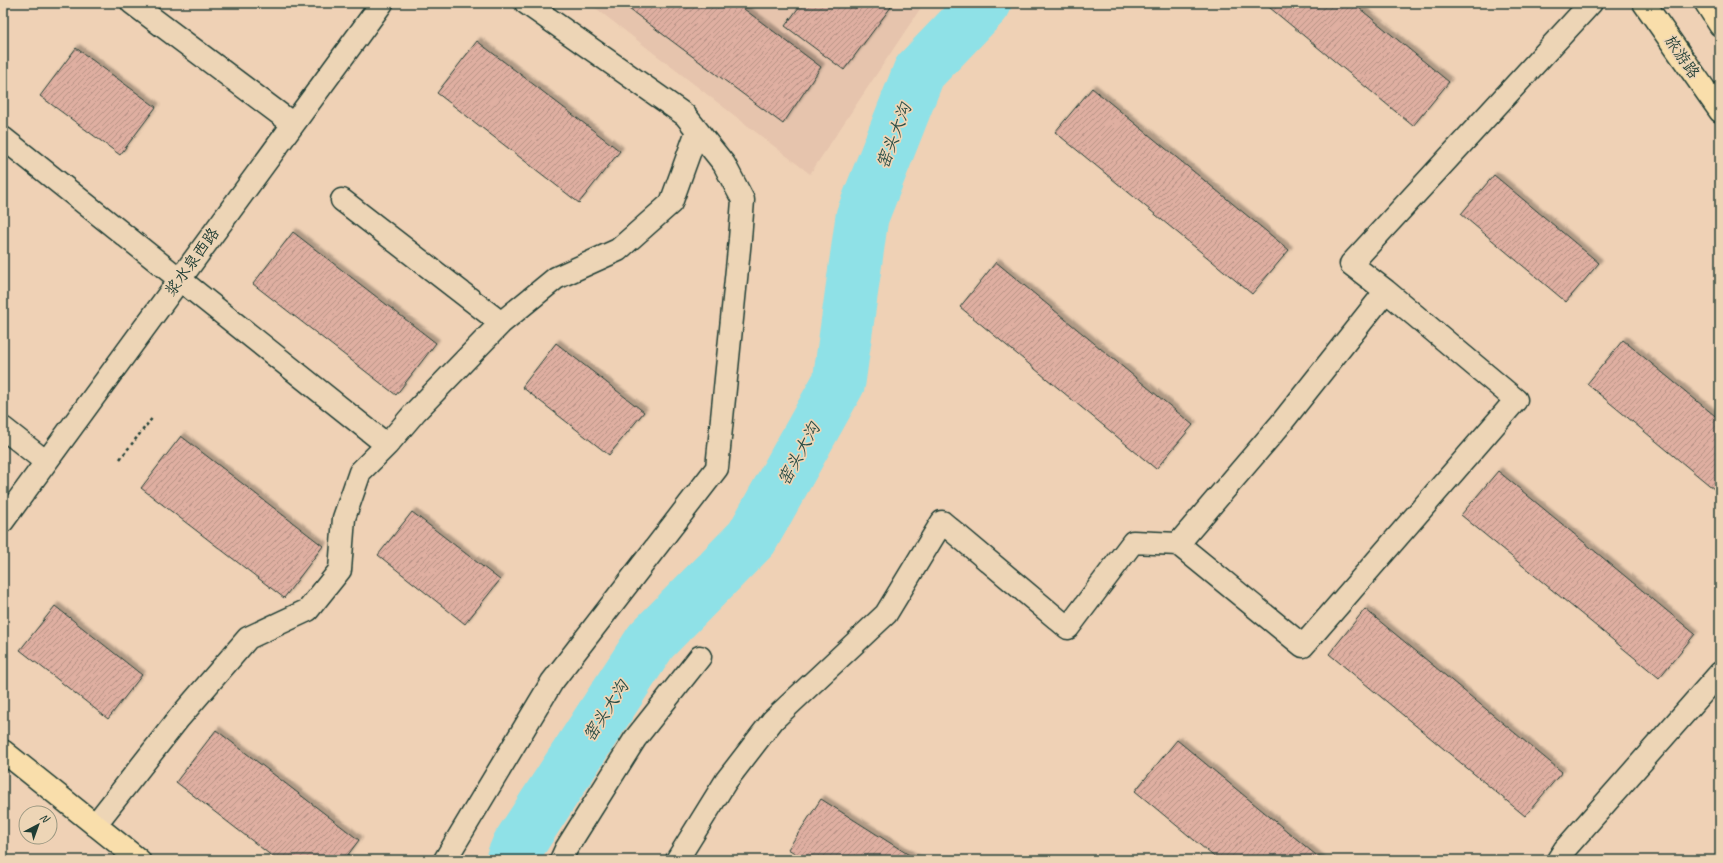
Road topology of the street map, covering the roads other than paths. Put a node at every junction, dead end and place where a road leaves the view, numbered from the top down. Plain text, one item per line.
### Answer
1 (132, 3) edge
2 (382, 3) edge
3 (526, 3) edge
4 (1590, 3) edge
5 (1644, 3) edge
6 (1706, 3) edge
7 (1720, 26) edge
8 (1720, 111) edge
9 (293, 124) junction
10 (697, 131) junction
11 (3, 138) edge
12 (342, 200) dead end
13 (179, 279) junction
14 (1386, 291) junction
15 (501, 323) junction
16 (3, 428) edge
17 (386, 445) junction
18 (46, 462) junction
19 (3, 521) edge
20 (1178, 544) junction
21 (700, 657) dead end
22 (1720, 673) edge
23 (3, 751) edge
24 (94, 825) junction
25 (139, 860) edge
26 (445, 860) edge
27 (561, 860) edge
28 (678, 860) edge
29 (1558, 860) edge

1 - 9 street
2 - 9 street, 浆水泉西路
3 - 10 street
4 - 14 street
5 - 8 main road, 旅游路
6 - 7 main road
9 - 13 street, 浆水泉西路
10 - 15 street
10 - 26 street
11 - 13 street
12 - 15 street
13 - 17 street
13 - 18 street, 浆水泉西路
14 - 20 street
14 - 20 street
15 - 17 street
16 - 18 street
17 - 24 street
18 - 19 street, 浆水泉西路
20 - 28 street
21 - 27 street
22 - 29 street
23 - 24 main road
24 - 25 main road

